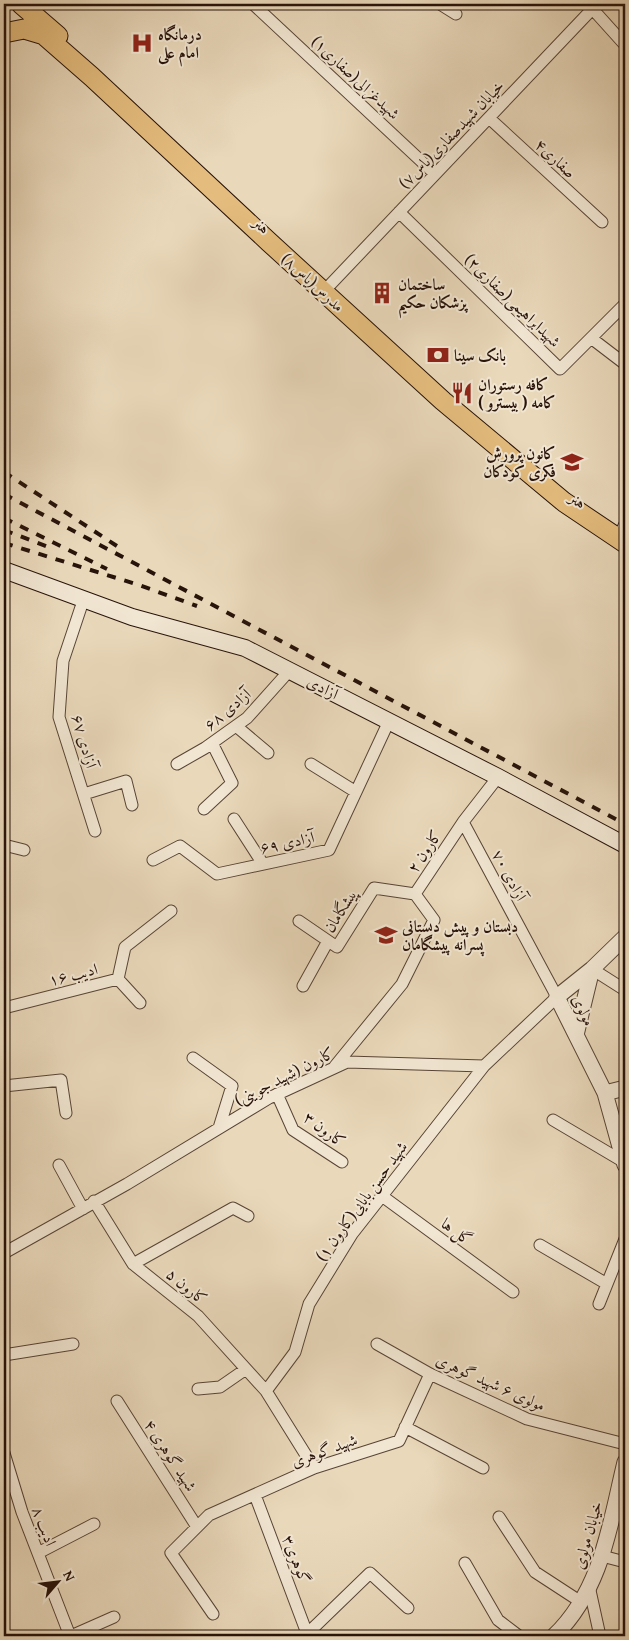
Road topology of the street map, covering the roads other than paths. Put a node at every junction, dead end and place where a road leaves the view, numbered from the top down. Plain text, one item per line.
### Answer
1 (21, 4) edge
2 (253, 4) edge
3 (440, 4) edge
4 (593, 5) edge
5 (456, 14) dead end
6 (4, 33) edge
7 (625, 45) edge
8 (488, 118) junction
9 (436, 174) junction
10 (399, 212) junction
11 (602, 222) dead end
12 (328, 287) junction
13 (625, 304) edge
14 (591, 338) junction
15 (625, 364) edge
16 (624, 532) edge
17 (4, 570) edge
18 (83, 601) junction
19 (290, 670) junction
20 (388, 722) junction
21 (236, 726) junction
22 (212, 743) junction
23 (268, 752) dead end
24 (177, 764) dead end
25 (311, 764) dead end
26 (498, 777) junction
27 (356, 792) junction
28 (84, 794) junction
29 (132, 805) dead end
30 (204, 810) dead end
31 (234, 819) dead end
32 (463, 822) junction
33 (95, 831) dead end
34 (4, 845) edge
35 (625, 845) edge
36 (24, 850) dead end
37 (153, 860) dead end
38 (263, 864) junction
39 (415, 894) junction
40 (171, 911) dead end
41 (299, 921) dead end
42 (625, 937) edge
43 (328, 941) junction
44 (592, 969) junction
45 (118, 979) junction
46 (302, 986) dead end
47 (625, 990) edge
48 (558, 997) junction
49 (140, 1003) dead end
50 (4, 1008) edge
51 (576, 1035) junction
52 (193, 1058) dead end
53 (484, 1066) junction
54 (334, 1068) junction
55 (4, 1086) edge
56 (625, 1088) edge
57 (605, 1093) junction
58 (277, 1094) junction
59 (66, 1113) dead end
60 (553, 1120) dead end
61 (219, 1128) junction
62 (622, 1140) edge
63 (342, 1162) dead end
64 (624, 1164) edge
65 (59, 1165) dead end
66 (382, 1196) junction
67 (94, 1201) junction
68 (82, 1209) junction
69 (248, 1216) dead end
70 (625, 1239) edge
71 (540, 1245) dead end
72 (4, 1253) edge
73 (133, 1264) junction
74 (608, 1284) junction
75 (513, 1292) dead end
76 (599, 1304) dead end
77 (72, 1344) dead end
78 (377, 1344) dead end
79 (4, 1355) edge
80 (246, 1369) junction
81 (430, 1374) junction
82 (198, 1389) dead end
83 (266, 1391) junction
84 (117, 1401) dead end
85 (405, 1427) junction
86 (625, 1444) edge
87 (4, 1453) edge
88 (625, 1462) edge
89 (314, 1468) junction
90 (483, 1468) dead end
91 (255, 1496) junction
92 (499, 1517) dead end
93 (94, 1524) dead end
94 (197, 1527) junction
95 (38, 1553) junction
96 (602, 1556) junction
97 (625, 1562) edge
98 (464, 1563) dead end
99 (589, 1586) junction
100 (581, 1602) junction
101 (408, 1608) dead end
102 (213, 1614) dead end
103 (114, 1617) dead end
104 (307, 1635) edge
105 (70, 1636) edge
106 (519, 1636) edge
107 (554, 1636) edge
108 (600, 1636) edge

1 - 12 main road, هنر
2 - 9 street, شهیدغزالی(صفاری۱)
3 - 5 street
4 - 7 street
4 - 8 street, خیابان شهیدصفاری(یاس۷)
6 - 16 main road, مدرس(یاس۸)
8 - 9 street, خیابان شهیدصفاری(یاس۷)
8 - 11 street, صفاری۴
9 - 10 street, خیابان شهیدصفاری(یاس۷)
10 - 12 street, خیابان شهیدصفاری(یاس۷)
10 - 14 street, شهیدابراهیمی(صفاری۲)
12 - 16 main road, هنر
13 - 14 street, شهیدابراهیمی(صفاری۲)
14 - 15 street
17 - 18 main road, آزادی
18 - 19 main road, آزادی
18 - 28 street, آزادی ۶۷
19 - 20 main road, آزادی
19 - 21 street, آزادی ۶۸
20 - 26 main road, آزادی
20 - 27 street, آزادی ۶۹
21 - 22 street, آزادی ۶۸
21 - 23 street
22 - 24 street, آزادی ۶۸
22 - 30 street
25 - 27 street
26 - 32 street, کارون ۲
26 - 35 main road, آزادی
27 - 38 street, آزادی ۶۹
28 - 29 street
28 - 33 street, آزادی ۶۷
31 - 38 street
32 - 39 street, کارون ۲
32 - 48 street, آزادی ۷۰
34 - 36 street
37 - 38 street, آزادی ۶۹
39 - 43 street, پیشگامان
39 - 54 street, کارون ۲
40 - 45 street
41 - 43 street, پیشگامان
42 - 44 street, مولوی
43 - 46 street
44 - 47 street
44 - 48 street, مولوی
44 - 51 street
45 - 49 street, ادیب ۱۶
45 - 50 street, ادیب ۱۶
48 - 51 street, مولوی
48 - 53 street
51 - 57 street, مولوی
52 - 61 street
53 - 54 street, کارون (شهید جوینی)
53 - 66 street, شهید حسن بابایی(کارون ۱)
54 - 58 street, کارون (شهید جوینی)
55 - 59 street
56 - 57 street
57 - 62 street
58 - 61 street, کارون (شهید جوینی)
58 - 63 street, کارون ۳
60 - 64 street
61 - 67 street, کارون (شهید جوینی)
62 - 64 street
65 - 68 street
66 - 75 street, گل ها
66 - 83 street, شهید حسن بابایی(کارون ۱)
67 - 68 street, کارون (شهید جوینی)
67 - 73 street, کارون ۵
68 - 72 street, کارون (شهید جوینی)
69 - 73 street
70 - 74 street
71 - 74 street
73 - 80 street, کارون ۵
74 - 76 street
77 - 79 street
78 - 81 street, مولوی ۶ شهید گوهری
80 - 82 street
80 - 83 street, کارون ۵
81 - 85 street, شهید گوهری
81 - 86 street, مولوی ۶ شهید گوهری
83 - 89 street, کارون ۵
84 - 94 street, شهید گوهری ۴
85 - 89 street, شهید گوهری
85 - 90 street
87 - 95 street, ادیب ۸
88 - 96 street, خیابان مولوی
89 - 91 street, شهید گوهری
91 - 94 street, شهید گوهری
91 - 104 street, گوهری۳
92 - 100 street
93 - 95 street
94 - 102 street, شهید گوهری
95 - 105 street, ادیب ۸
96 - 97 street
96 - 99 street, خیابان مولوی
98 - 106 street
99 - 100 street, خیابان مولوی
99 - 108 street
100 - 107 street, خیابان مولوی
101 - 104 street
103 - 105 street

